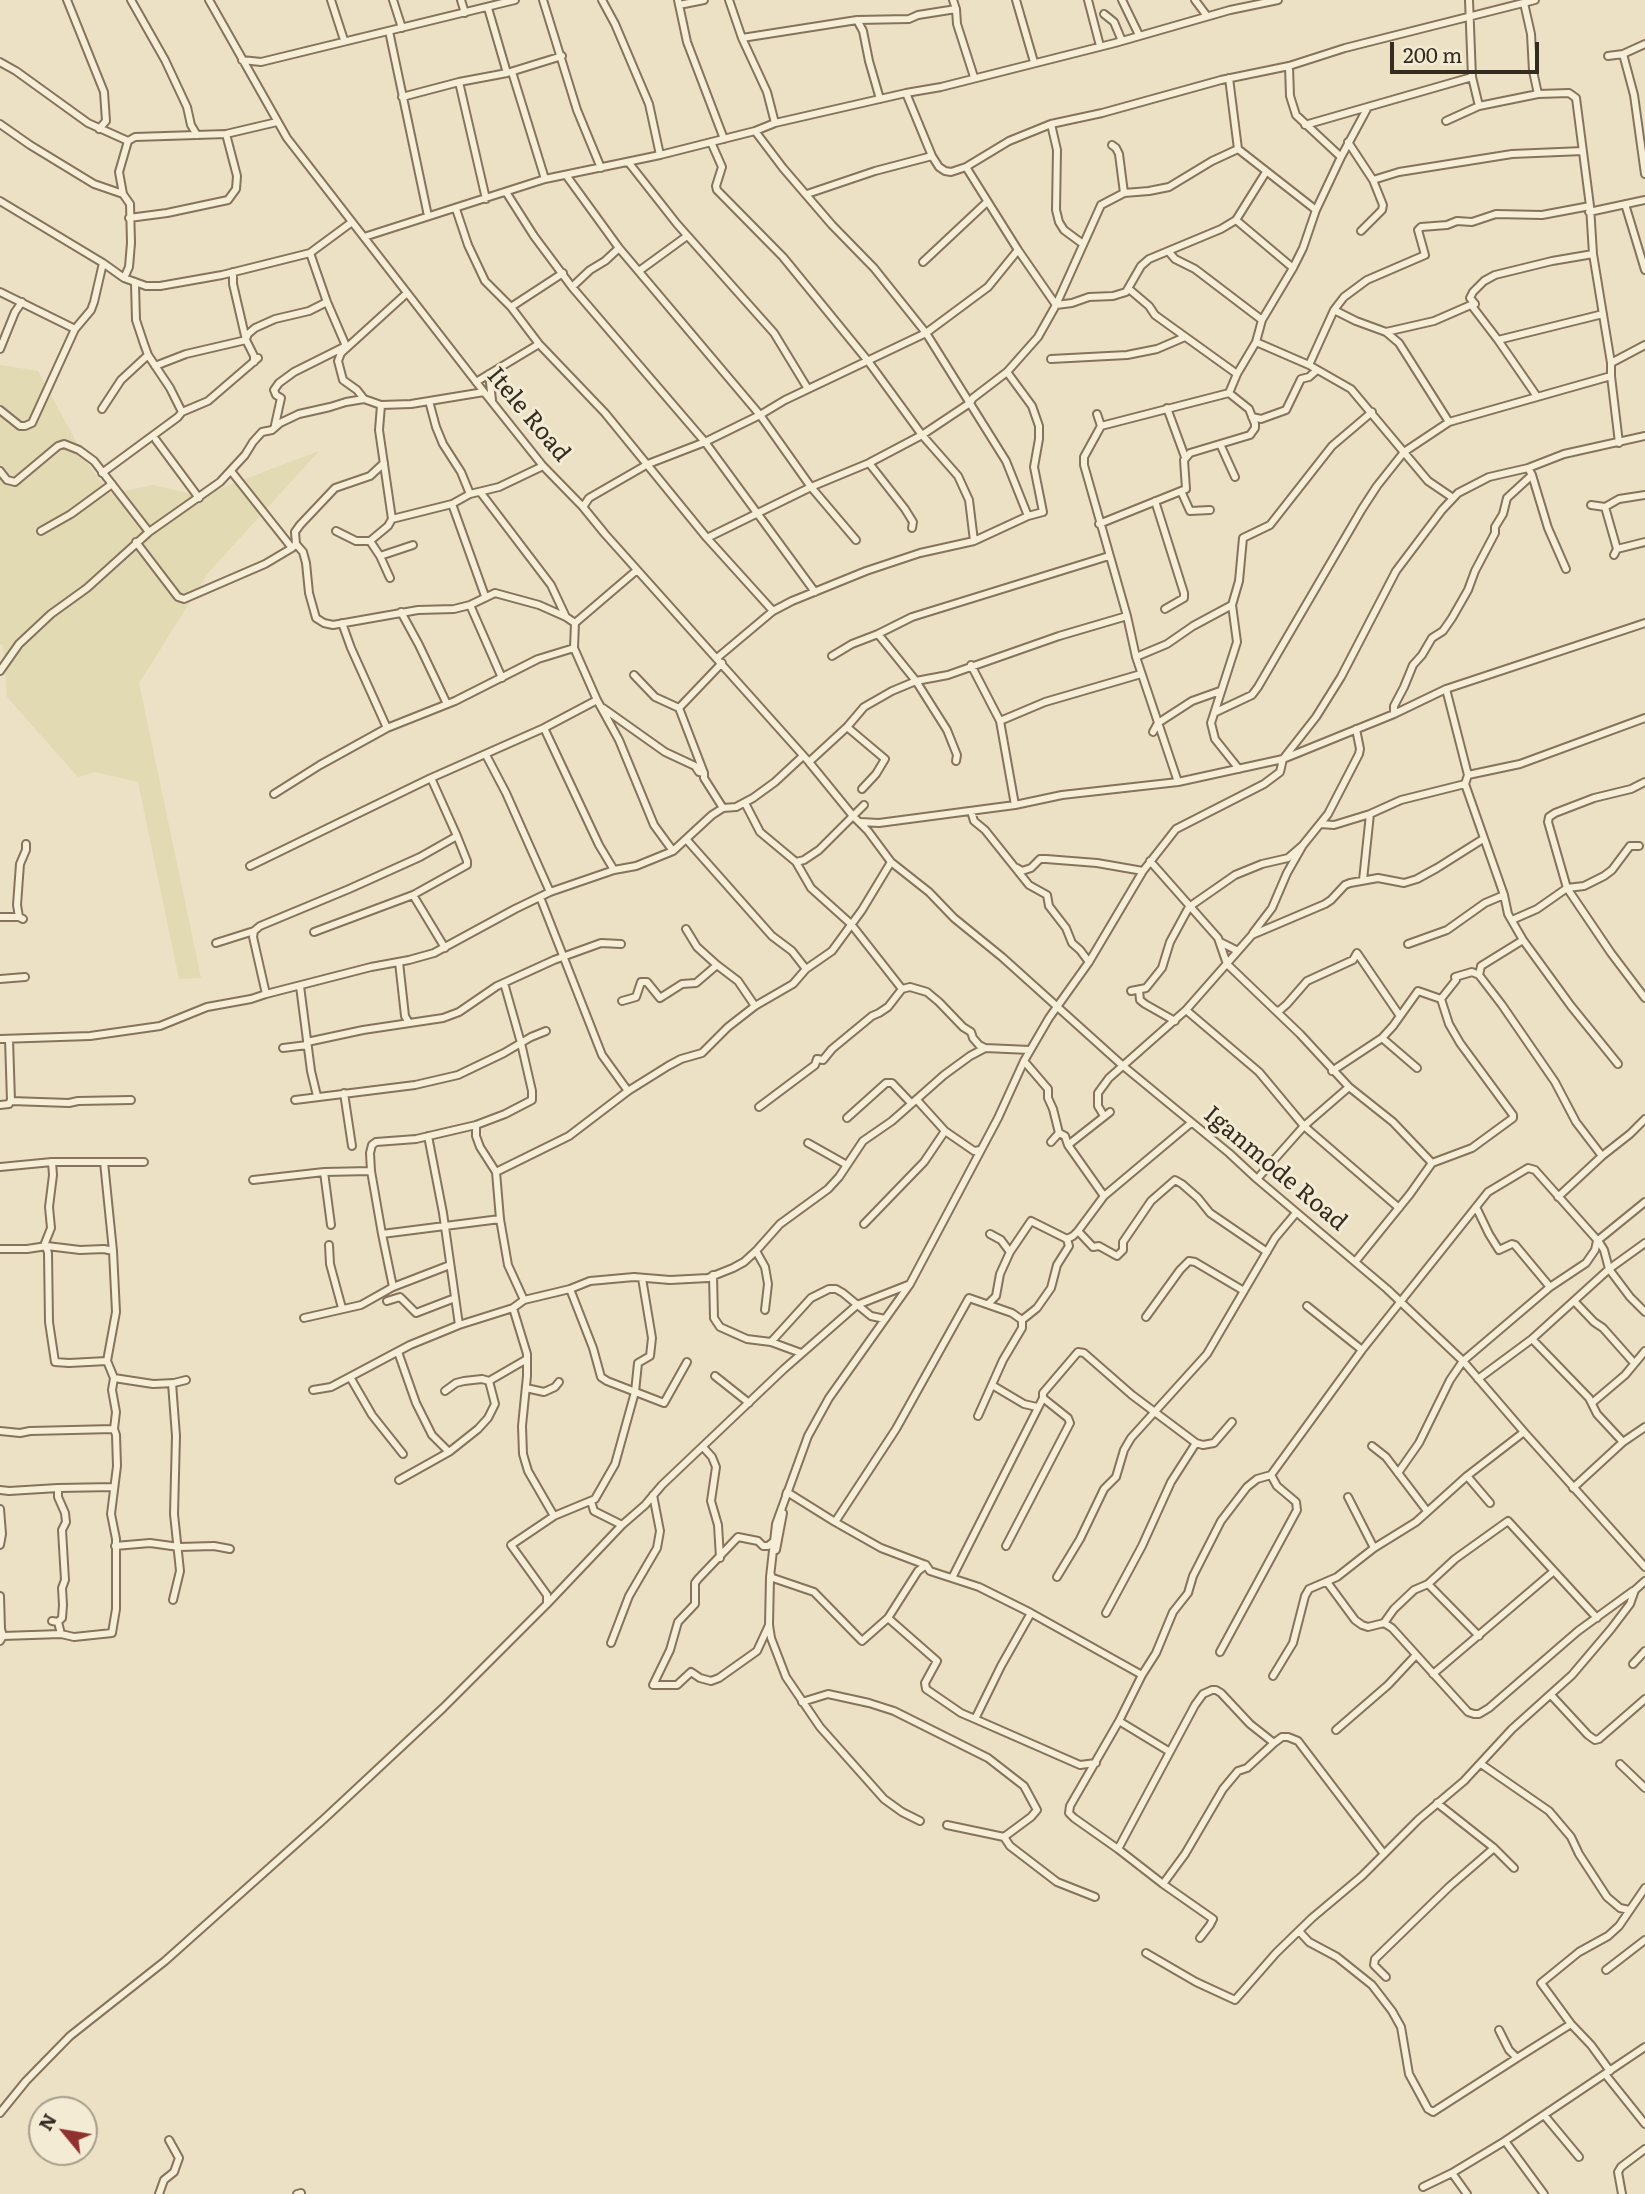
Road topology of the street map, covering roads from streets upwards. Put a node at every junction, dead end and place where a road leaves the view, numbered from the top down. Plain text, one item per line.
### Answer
1 (67, 0) edge
2 (131, 0) edge
3 (209, 0) edge
4 (331, 0) edge
5 (393, 0) edge
6 (461, 0) edge
7 (515, 0) edge
8 (543, 0) edge
9 (602, 0) edge
10 (704, 0) edge
11 (729, 0) edge
12 (953, 0) edge
13 (1016, 0) edge
14 (1088, 0) edge
15 (1122, 0) edge
16 (1195, 0) edge
17 (1278, 0) edge
18 (1469, 0) edge
19 (1535, 0) edge
20 (678, 2) edge
21 (1247, 3) edge
22 (1524, 3) junction
23 (488, 8) junction
24 (956, 9) junction
25 (465, 13) junction
26 (1104, 14) dead end
27 (1207, 16) junction
28 (1471, 18) junction
29 (857, 20) junction
30 (402, 28) junction
31 (390, 31) junction
32 (1139, 36) junction
33 (742, 38) junction
34 (344, 40) junction
35 (1122, 41) junction
36 (1645, 44) edge
37 (1100, 46) junction
38 (1623, 54) junction
39 (562, 56) junction
40 (1608, 56) dead end
41 (243, 60) junction
42 (0, 62) edge
43 (1034, 62) junction
44 (1289, 66) junction
45 (510, 73) junction
46 (974, 77) junction
47 (1472, 77) junction
48 (1230, 78) junction
49 (459, 82) junction
50 (906, 93) junction
51 (1538, 94) junction
52 (402, 97) junction
53 (880, 99) junction
54 (1479, 106) junction
55 (1368, 107) junction
56 (1446, 121) dead end
57 (277, 122) junction
58 (775, 123) junction
59 (0, 124) edge
60 (1051, 124) junction
61 (1305, 125) junction
62 (99, 129) junction
63 (755, 131) junction
64 (226, 134) junction
65 (197, 135) junction
66 (724, 139) junction
67 (128, 141) junction
68 (712, 142) junction
69 (1348, 142) junction
70 (1112, 145) dead end
71 (1238, 149) junction
72 (1583, 151) junction
73 (660, 155) junction
74 (932, 156) junction
75 (1341, 157) junction
76 (629, 163) junction
77 (966, 167) junction
78 (601, 168) junction
79 (1266, 172) junction
80 (1645, 174) edge
81 (566, 175) junction
82 (545, 179) junction
83 (1373, 180) junction
84 (506, 192) junction
85 (1124, 193) junction
86 (123, 194) junction
87 (807, 194) junction
88 (486, 199) junction
89 (1645, 200) edge
90 (0, 201) edge
91 (987, 202) junction
92 (1625, 204) junction
93 (456, 209) junction
94 (1589, 209) junction
95 (1316, 210) junction
96 (428, 216) junction
97 (129, 218) junction
98 (1236, 220) junction
99 (352, 222) junction
100 (1361, 231) dead end
101 (687, 236) junction
102 (364, 237) junction
103 (1083, 244) junction
104 (619, 248) junction
105 (1018, 250) junction
106 (1169, 252) junction
107 (310, 253) junction
108 (1593, 254) junction
109 (923, 262) dead end
110 (103, 263) junction
111 (1293, 268) junction
112 (1645, 270) edge
113 (639, 271) junction
114 (233, 272) junction
115 (563, 273) junction
116 (222, 275) junction
117 (124, 278) junction
118 (135, 284) junction
119 (233, 284) junction
120 (572, 287) junction
121 (1129, 289) junction
122 (0, 292) edge
123 (407, 293) junction
124 (22, 302) junction
125 (327, 302) junction
126 (1475, 304) junction
127 (1056, 305) junction
128 (511, 307) junction
129 (1334, 310) junction
130 (1603, 314) junction
131 (1262, 320) junction
132 (75, 329) junction
133 (1405, 329) junction
134 (1386, 332) junction
135 (926, 333) junction
136 (1185, 337) junction
137 (246, 340) junction
138 (1498, 340) junction
139 (1256, 342) junction
140 (1399, 343) junction
141 (539, 344) junction
142 (1645, 345) edge
143 (346, 346) junction
144 (0, 348) edge
145 (148, 355) junction
146 (1051, 359) dead end
147 (868, 361) junction
148 (1611, 363) junction
149 (1309, 365) junction
150 (155, 366) junction
151 (1317, 370) junction
152 (1007, 372) junction
153 (489, 374) junction
154 (1237, 374) junction
155 (1611, 376) junction
156 (476, 382) junction
157 (808, 389) junction
158 (484, 392) junction
159 (1229, 393) junction
160 (1536, 396) junction
161 (364, 400) junction
162 (429, 401) junction
163 (492, 401) junction
164 (970, 403) junction
165 (381, 405) junction
166 (1167, 408) junction
167 (103, 409) dead end
168 (0, 410) edge
169 (182, 412) junction
170 (1372, 412) junction
171 (1097, 414) dead end
172 (760, 415) junction
173 (1252, 417) junction
174 (1449, 422) junction
175 (1101, 426) junction
176 (272, 430) junction
177 (922, 435) junction
178 (1645, 436) edge
179 (156, 440) dead end
180 (705, 442) junction
181 (1619, 443) junction
182 (1220, 444) junction
183 (1404, 452) junction
184 (1185, 457) junction
185 (384, 463) junction
186 (869, 463) junction
187 (648, 464) junction
188 (543, 466) junction
189 (0, 471) edge
190 (231, 471) junction
191 (1530, 471) junction
192 (102, 473) junction
193 (374, 474) junction
194 (387, 476) junction
195 (1235, 477) dead end
196 (112, 484) junction
197 (811, 487) junction
198 (1181, 491) junction
199 (481, 493) junction
200 (470, 494) junction
201 (1645, 495) edge
202 (199, 498) junction
203 (1453, 498) junction
204 (1154, 502) junction
205 (452, 504) junction
206 (580, 504) junction
207 (1591, 505) dead end
208 (1605, 507) junction
209 (1210, 510) dead end
210 (758, 513) junction
211 (1028, 516) junction
212 (392, 519) junction
213 (1099, 524) junction
214 (912, 528) dead end
215 (41, 531) dead end
216 (336, 531) dead end
217 (149, 532) junction
218 (707, 538) junction
219 (856, 540) dead end
220 (370, 541) junction
221 (974, 541) junction
222 (136, 542) junction
223 (1645, 542) edge
224 (413, 545) dead end
225 (294, 546) junction
226 (380, 556) junction
227 (1109, 556) junction
228 (637, 569) junction
229 (1566, 569) dead end
230 (390, 578) dead end
231 (815, 592) junction
232 (485, 596) junction
233 (470, 605) junction
234 (1232, 605) junction
235 (1165, 608) dead end
236 (773, 611) junction
237 (401, 612) junction
238 (1127, 616) junction
239 (566, 617) junction
240 (342, 623) junction
241 (1645, 623) edge
242 (575, 624) junction
243 (878, 634) junction
244 (575, 648) junction
245 (832, 656) dead end
246 (1136, 657) junction
247 (720, 661) junction
248 (971, 665) junction
249 (0, 671) edge
250 (1141, 674) junction
251 (634, 675) dead end
252 (502, 678) junction
253 (916, 681) junction
254 (1446, 689) junction
255 (1220, 691) junction
256 (597, 700) junction
257 (447, 704) junction
258 (601, 707) junction
259 (679, 708) junction
260 (1216, 712) junction
261 (1394, 714) junction
262 (1645, 719) edge
263 (1000, 722) junction
264 (1157, 723) junction
265 (847, 727) junction
266 (387, 728) junction
267 (544, 728) junction
268 (1356, 729) junction
269 (1153, 732) dead end
270 (486, 755) junction
271 (803, 756) junction
272 (1283, 759) junction
273 (956, 761) dead end
274 (809, 762) junction
275 (1238, 769) junction
276 (704, 773) junction
277 (1468, 775) junction
278 (431, 778) junction
279 (1178, 782) junction
280 (1645, 782) edge
281 (1465, 784) junction
282 (862, 789) dead end
283 (274, 794) dead end
284 (745, 803) junction
285 (863, 805) dead end
286 (1015, 806) junction
287 (723, 808) junction
288 (971, 811) junction
289 (1370, 814) junction
290 (853, 816) junction
291 (860, 822) junction
292 (879, 823) junction
293 (1320, 824) junction
294 (868, 831) junction
295 (457, 836) junction
296 (687, 839) junction
297 (1483, 839) junction
298 (26, 844) dead end
299 (1303, 845) junction
300 (1639, 846) dead end
301 (673, 851) junction
302 (1150, 861) junction
303 (796, 862) junction
304 (891, 862) junction
305 (250, 866) dead end
306 (1015, 867) junction
307 (614, 870) junction
308 (1143, 871) junction
309 (1363, 880) junction
310 (1567, 888) junction
311 (550, 892) junction
312 (413, 895) junction
313 (1504, 895) junction
314 (540, 897) junction
315 (1189, 907) junction
316 (0, 917) edge
317 (1512, 920) junction
318 (851, 924) junction
319 (686, 929) dead end
320 (254, 931) junction
321 (314, 932) dead end
322 (1252, 935) junction
323 (1524, 940) junction
324 (1220, 942) junction
325 (216, 943) dead end
326 (621, 944) dead end
327 (1408, 944) dead end
328 (445, 948) junction
329 (1238, 951) junction
330 (564, 958) junction
331 (399, 962) junction
332 (1089, 962) junction
333 (1227, 964) junction
334 (717, 965) junction
335 (806, 970) junction
336 (1475, 974) junction
337 (25, 977) dead end
338 (0, 979) edge
339 (504, 983) junction
340 (300, 986) junction
341 (902, 989) junction
342 (266, 994) junction
343 (1645, 998) edge
344 (1441, 999) junction
345 (622, 1001) dead end
346 (755, 1006) junction
347 (1058, 1006) junction
348 (1275, 1009) junction
349 (1186, 1010) junction
350 (1400, 1016) junction
351 (407, 1020) junction
352 (1175, 1021) junction
353 (546, 1031) dead end
354 (1382, 1038) junction
355 (0, 1039) edge
356 (11, 1039) junction
357 (307, 1043) junction
358 (521, 1043) junction
359 (283, 1048) dead end
360 (981, 1048) junction
361 (1030, 1050) junction
362 (1024, 1061) junction
363 (1618, 1064) dead end
364 (1122, 1065) junction
365 (1417, 1068) dead end
366 (1332, 1071) junction
367 (1349, 1087) junction
368 (628, 1091) junction
369 (344, 1093) junction
370 (317, 1096) junction
371 (131, 1100) dead end
372 (295, 1100) dead end
373 (10, 1101) junction
374 (914, 1102) junction
375 (0, 1105) edge
376 (760, 1107) dead end
377 (848, 1118) dead end
378 (1645, 1119) edge
379 (1191, 1123) junction
380 (476, 1125) junction
381 (1304, 1126) junction
382 (945, 1131) junction
383 (1059, 1133) junction
384 (428, 1136) junction
385 (1051, 1142) dead end
386 (808, 1143) dead end
387 (1068, 1145) junction
388 (352, 1146) dead end
389 (980, 1150) junction
390 (1602, 1156) junction
391 (52, 1162) junction
392 (104, 1162) junction
393 (144, 1162) dead end
394 (1433, 1163) junction
395 (848, 1165) junction
396 (0, 1167) edge
397 (371, 1171) junction
398 (324, 1172) junction
399 (496, 1172) junction
400 (1257, 1179) junction
401 (253, 1180) dead end
402 (1104, 1196) junction
403 (1558, 1198) junction
404 (1642, 1205) edge
405 (1476, 1207) junction
406 (1399, 1208) junction
407 (1296, 1213) junction
408 (1645, 1213) edge
409 (500, 1219) junction
410 (331, 1224) dead end
411 (864, 1224) dead end
412 (444, 1226) junction
413 (1078, 1231) junction
414 (382, 1234) junction
415 (990, 1234) dead end
416 (1067, 1239) junction
417 (1597, 1241) junction
418 (1645, 1243) edge
419 (329, 1245) dead end
420 (46, 1246) junction
421 (0, 1249) edge
422 (113, 1251) junction
423 (756, 1251) junction
424 (1010, 1252) junction
425 (1267, 1252) junction
426 (1355, 1262) junction
427 (450, 1265) junction
428 (1609, 1269) junction
429 (713, 1275) junction
430 (642, 1278) junction
431 (910, 1284) junction
432 (393, 1287) junction
433 (1550, 1287) junction
434 (570, 1289) junction
435 (1244, 1292) junction
436 (456, 1298) junction
437 (524, 1300) junction
438 (387, 1301) dead end
439 (1400, 1302) junction
440 (1574, 1302) junction
441 (988, 1304) junction
442 (1307, 1306) dead end
443 (854, 1307) junction
444 (342, 1308) junction
445 (513, 1308) junction
446 (765, 1310) dead end
447 (1645, 1312) edge
448 (1146, 1317) dead end
449 (304, 1318) dead end
450 (885, 1319) junction
451 (1021, 1320) junction
452 (459, 1325) junction
453 (1532, 1339) junction
454 (771, 1342) junction
455 (1362, 1350) junction
456 (1645, 1351) edge
457 (398, 1352) junction
458 (801, 1353) junction
459 (527, 1359) junction
460 (107, 1361) junction
461 (1463, 1361) junction
462 (687, 1362) dead end
463 (1634, 1363) junction
464 (715, 1376) dead end
465 (350, 1377) junction
466 (114, 1378) junction
467 (1478, 1379) junction
468 (186, 1380) dead end
469 (489, 1381) junction
470 (559, 1382) dead end
471 (172, 1383) junction
472 (992, 1385) junction
473 (526, 1388) junction
474 (313, 1390) dead end
475 (445, 1391) dead end
476 (635, 1392) junction
477 (1043, 1398) junction
478 (749, 1403) junction
479 (1592, 1403) junction
480 (1037, 1407) junction
481 (1156, 1411) junction
482 (978, 1416) dead end
483 (1232, 1422) dead end
484 (1645, 1427) edge
485 (114, 1429) junction
486 (0, 1431) edge
487 (1524, 1432) junction
488 (1196, 1443) junction
489 (1623, 1443) junction
490 (1372, 1446) dead end
491 (703, 1447) junction
492 (449, 1452) junction
493 (403, 1454) dead end
494 (1398, 1473) junction
495 (1271, 1475) junction
496 (1467, 1476) junction
497 (399, 1480) dead end
498 (113, 1487) junction
499 (58, 1488) junction
500 (1573, 1489) junction
501 (0, 1490) edge
502 (653, 1495) junction
503 (1348, 1497) dead end
504 (591, 1501) junction
505 (1490, 1503) dead end
506 (0, 1509) edge
507 (1427, 1511) junction
508 (554, 1516) junction
509 (835, 1522) junction
510 (622, 1525) junction
511 (773, 1542) junction
512 (0, 1545) edge
513 (717, 1545) junction
514 (115, 1546) junction
515 (1006, 1546) dead end
516 (178, 1547) junction
517 (728, 1547) junction
518 (1374, 1548) junction
519 (230, 1549) dead end
520 (720, 1558) junction
521 (926, 1565) junction
522 (1645, 1567) edge
523 (1554, 1572) junction
524 (771, 1577) junction
525 (1057, 1577) dead end
526 (952, 1578) junction
527 (1645, 1581) edge
528 (1327, 1582) junction
529 (1429, 1584) junction
530 (1635, 1590) junction
531 (0, 1596) edge
532 (173, 1600) dead end
533 (547, 1604) junction
534 (1031, 1613) junction
535 (1106, 1613) dead end
536 (888, 1618) junction
537 (1597, 1618) junction
538 (1384, 1623) junction
539 (769, 1625) junction
540 (61, 1634) junction
541 (1479, 1636) junction
542 (1, 1638) edge
543 (611, 1643) dead end
544 (1645, 1651) edge
545 (1220, 1652) dead end
546 (1416, 1655) junction
547 (1633, 1664) dead end
548 (1433, 1674) junction
549 (1142, 1675) junction
550 (1273, 1676) dead end
551 (1551, 1695) junction
552 (1645, 1699) edge
553 (802, 1702) junction
554 (975, 1719) junction
555 (1119, 1721) junction
556 (1336, 1730) dead end
557 (1274, 1743) junction
558 (1170, 1752) junction
559 (1096, 1763) junction
560 (1481, 1764) junction
561 (1620, 1764) dead end
562 (1645, 1788) edge
563 (1437, 1804) junction
564 (920, 1821) dead end
565 (947, 1825) dead end
566 (1004, 1837) junction
567 (1494, 1848) junction
568 (1118, 1849) junction
569 (1384, 1854) junction
570 (1514, 1868) dead end
571 (1163, 1884) junction
572 (1645, 1888) edge
573 (1095, 1897) dead end
574 (1629, 1910) junction
575 (1299, 1931) junction
576 (1200, 1938) dead end
577 (1645, 1940) edge
578 (1146, 1953) dead end
579 (1606, 1970) dead end
580 (1386, 1977) dead end
581 (1571, 2024) junction
582 (1499, 2030) dead end
583 (1645, 2047) edge
584 (1517, 2058) junction
585 (1608, 2073) junction
586 (0, 2113) edge
587 (1544, 2115) junction
588 (1645, 2124) edge
589 (169, 2140) dead end
590 (1505, 2141) junction
591 (1645, 2149) edge
592 (1579, 2157) dead end
593 (1452, 2173) junction
594 (1423, 2188) dead end
595 (159, 2194) edge
596 (1467, 2194) edge
597 (1544, 2194) edge
598 (1622, 2194) edge

1 - 62 street
2 - 65 street
3 - 41 street, Itele Road
4 - 34 street
5 - 30 street
6 - 25 street
7 - 23 street
8 - 39 street
9 - 73 street
10 - 20 street
11 - 33 street
12 - 24 street
13 - 43 street
14 - 37 street
15 - 32 street
16 - 27 street
17 - 21 street
18 - 28 street
19 - 22 street
20 - 66 street
21 - 27 street
22 - 28 street
22 - 51 street
23 - 25 street
23 - 45 street
24 - 29 street
24 - 46 street
25 - 30 street
26 - 35 street
27 - 32 street
28 - 44 street
28 - 47 street
29 - 33 street
29 - 53 street
30 - 31 street
31 - 34 street
31 - 52 street
32 - 35 street
33 - 58 street
34 - 41 street
35 - 37 street
36 - 38 street
37 - 43 street
38 - 40 street
38 - 80 street
39 - 45 street
39 - 78 street
41 - 57 street, Itele Road
42 - 62 street
43 - 46 street
44 - 48 street
44 - 61 street
45 - 49 street
45 - 82 street
46 - 50 street
47 - 54 street
47 - 55 street
48 - 60 street
48 - 71 street
49 - 52 street
49 - 88 street
50 - 53 street
50 - 74 street
51 - 54 street
51 - 72 street
52 - 96 street
53 - 58 street
54 - 56 street
55 - 61 street
55 - 69 street
57 - 64 street
57 - 99 street, Itele Road
58 - 63 street
59 - 86 street
60 - 77 street
60 - 103 street
61 - 75 street
62 - 67 street
63 - 66 street
63 - 87 street
64 - 65 street
64 - 97 street
65 - 67 street
66 - 68 street
67 - 86 street
68 - 73 street
68 - 147 street
69 - 75 street
69 - 83 street
70 - 85 street
71 - 79 street
71 - 85 street
72 - 83 street
72 - 94 street
73 - 76 street
74 - 77 street
74 - 87 street
75 - 95 street
76 - 78 street
76 - 101 street
77 - 91 street
78 - 81 street
79 - 95 street
79 - 98 street
81 - 82 street
81 - 104 street
82 - 84 street
83 - 100 street
84 - 88 street
84 - 115 street
85 - 103 street
86 - 97 street
87 - 135 street
88 - 93 street
89 - 92 street
90 - 110 street
91 - 105 street
91 - 109 street
92 - 94 street
92 - 112 street
93 - 96 street
93 - 128 street
94 - 108 street
94 - 129 street
95 - 111 street
96 - 102 street
97 - 117 street
98 - 106 street
98 - 111 street
99 - 102 street, Itele Road
99 - 107 street
101 - 113 street
101 - 157 street
102 - 123 street, Itele Road
103 - 127 street
104 - 113 street
104 - 120 street
105 - 127 street
105 - 135 street
106 - 121 street
106 - 131 street
107 - 114 street
107 - 125 street
108 - 126 street
108 - 130 street
110 - 117 street
110 - 132 street
111 - 131 street
113 - 172 street
114 - 116 street
114 - 119 street
115 - 120 street
115 - 128 street
116 - 118 street
116 - 119 street
117 - 118 street
118 - 145 street
119 - 137 street
120 - 180 street
121 - 127 street
121 - 136 street
122 - 124 street
123 - 143 street
123 - 156 street, Itele Road
124 - 132 street
124 - 144 street
125 - 137 street
125 - 143 street
126 - 133 street
126 - 138 street
127 - 152 street
128 - 141 street
129 - 134 street
129 - 149 street
130 - 138 street
130 - 148 street
131 - 139 street
132 - 168 street
133 - 134 street
133 - 140 street
134 - 140 street
135 - 147 street
135 - 164 street
136 - 146 street
136 - 154 street
137 - 150 street
137 - 169 street
138 - 160 street
139 - 149 street
139 - 154 street
140 - 174 street
141 - 153 street
141 - 187 street
142 - 148 street
143 - 161 street
143 - 176 street
145 - 150 street
145 - 167 street
147 - 157 street
147 - 177 street
148 - 155 street
149 - 151 street
150 - 169 street
151 - 170 street
151 - 173 street
152 - 164 street
152 - 211 street
153 - 156 street
153 - 163 street
154 - 159 street
155 - 160 street
155 - 181 street
156 - 158 street, Itele Road
157 - 172 street
158 - 162 street
158 - 163 street, Itele Road
159 - 166 street
159 - 173 street
160 - 174 street
161 - 165 street
161 - 176 street
162 - 165 street
162 - 200 street
163 - 188 street, Itele Road
164 - 177 street
164 - 211 street
165 - 185 street
166 - 175 street
166 - 184 street
169 - 192 street
170 - 183 street
170 - 234 street
171 - 175 street
172 - 180 street
172 - 197 street
173 - 182 street
174 - 183 street
175 - 213 street
176 - 190 street
177 - 186 street
177 - 221 street
178 - 181 street
179 - 202 street
180 - 187 street
180 - 210 street
181 - 191 street
182 - 184 street
182 - 195 street
183 - 203 street
183 - 260 street
184 - 198 street
185 - 193 street
185 - 194 street
186 - 197 street
186 - 214 street
187 - 206 street
187 - 218 street
188 - 199 street
188 - 206 street, Itele Road
189 - 192 street
190 - 202 street
190 - 225 street
191 - 203 street
191 - 229 street
191 - 261 street
192 - 196 street
193 - 194 street
193 - 225 street
194 - 212 street
196 - 215 street
196 - 217 street
197 - 210 street
197 - 219 street
198 - 204 street
198 - 209 street
199 - 200 street
199 - 239 street
200 - 205 street
201 - 208 street
202 - 217 street
203 - 272 street
204 - 213 street
204 - 235 street
205 - 212 street
205 - 232 street
206 - 228 street, Itele Road
207 - 208 street
208 - 223 street
210 - 218 street
210 - 231 street
211 - 221 street
212 - 220 street
213 - 227 street
216 - 220 street
217 - 222 street
218 - 236 street
220 - 226 street
221 - 231 street
222 - 225 street
222 - 249 street
224 - 226 street
225 - 240 street
226 - 230 street
227 - 238 street
227 - 243 street
228 - 242 street
228 - 247 street, Itele Road
231 - 236 street
232 - 233 street
232 - 239 street
233 - 237 street
233 - 252 street
234 - 246 street
234 - 255 street
236 - 247 street
237 - 240 street
237 - 257 street
238 - 246 street
238 - 248 street
239 - 242 street
240 - 266 street
241 - 254 street
242 - 244 street
243 - 245 street
243 - 253 street
244 - 252 street
244 - 256 street
246 - 250 street
247 - 259 street
247 - 271 street, Itele Road
248 - 253 street
248 - 263 street
250 - 263 street
250 - 264 street
251 - 259 street
252 - 257 street
253 - 265 street
253 - 273 street
254 - 261 street
254 - 277 street
255 - 260 street
255 - 264 street
256 - 258 street
256 - 267 street
257 - 266 street
258 - 276 street
258 - 301 street
259 - 276 street
260 - 275 street
261 - 268 street
262 - 277 street
263 - 286 street
264 - 269 street
264 - 279 street
265 - 274 street
265 - 282 street
266 - 283 street
267 - 270 street
267 - 307 street
268 - 272 street
268 - 293 street
270 - 278 street
270 - 311 street
271 - 274 street, Itele Road
271 - 284 street
272 - 275 street
272 - 302 street
274 - 290 street, Itele Road
275 - 279 street
276 - 287 street
277 - 281 street
278 - 295 street
278 - 305 street
279 - 286 street
280 - 310 street
281 - 289 street
281 - 297 street
284 - 287 street
284 - 303 street
285 - 290 street
286 - 288 street
287 - 296 street
288 - 292 street
288 - 306 street
289 - 293 street
289 - 309 street
290 - 291 street, Itele Road
290 - 303 street
291 - 292 street
291 - 294 street, Iganmode Road
292 - 294 street
293 - 299 street
294 - 304 street, Iganmode Road
295 - 312 street
295 - 320 street
296 - 301 street
296 - 335 street
297 - 309 street
297 - 313 street
298 - 316 street
299 - 315 street
299 - 322 street
300 - 310 street
301 - 307 street
302 - 308 street
302 - 315 street
303 - 318 street
304 - 318 street
304 - 347 street, Iganmode Road
306 - 308 street
306 - 332 street
307 - 311 street
308 - 332 street
309 - 322 street
310 - 317 street
310 - 343 street
311 - 314 street
312 - 321 street
312 - 328 street
313 - 317 street
313 - 327 street
314 - 328 street
314 - 330 street
315 - 324 street
315 - 352 street
317 - 323 street
318 - 335 street
318 - 341 street
319 - 334 street
320 - 325 street
320 - 342 street
322 - 329 street
323 - 336 street
323 - 363 street
324 - 329 street
324 - 333 street
326 - 330 street
328 - 331 street
329 - 333 street
330 - 339 street
330 - 368 street
331 - 340 street
331 - 351 street
332 - 347 street
333 - 348 street
333 - 349 street
334 - 345 street
334 - 346 street
335 - 346 street
336 - 344 street
336 - 390 street
337 - 338 street
339 - 351 street
339 - 358 street
340 - 342 street
340 - 357 street
341 - 360 street
341 - 376 street
342 - 356 street
344 - 350 street
344 - 394 street
346 - 368 street
347 - 361 street
347 - 364 street, Iganmode Road
348 - 350 street
348 - 366 street
349 - 352 street
349 - 381 street
350 - 354 street
351 - 357 street
352 - 364 street
353 - 358 street
354 - 365 street
354 - 366 street
355 - 356 street
356 - 373 street
357 - 359 street
357 - 370 street
358 - 369 street
358 - 380 street
360 - 361 street
360 - 374 street
361 - 362 street
362 - 383 street
362 - 389 street
364 - 379 street, Iganmode Road
364 - 387 street
366 - 367 street
367 - 381 street
367 - 394 street
368 - 399 street
369 - 370 street
369 - 388 street
370 - 372 street
371 - 373 street
373 - 375 street
374 - 377 street
374 - 382 street
374 - 395 street
378 - 390 street
379 - 400 street, Iganmode Road
379 - 402 street
380 - 384 street
380 - 399 street
381 - 400 street
381 - 406 street
382 - 389 street
382 - 411 street
383 - 385 street
383 - 387 street
384 - 397 street
384 - 412 street
386 - 395 street
387 - 402 street
389 - 431 street
390 - 403 street
391 - 392 street
391 - 396 street
391 - 420 street
392 - 393 street
392 - 422 street
394 - 406 street
395 - 423 street
397 - 398 street
397 - 414 street
398 - 401 street
398 - 410 street
399 - 409 street
400 - 407 street, Iganmode Road
402 - 413 street
403 - 405 street
403 - 417 street
404 - 408 street
404 - 417 street
405 - 433 street
405 - 439 street
406 - 426 street
407 - 425 street
407 - 426 street, Iganmode Road
409 - 412 street
409 - 437 street
412 - 414 street
412 - 427 street
413 - 416 street
413 - 425 street
414 - 432 street
415 - 424 street
416 - 424 street
416 - 451 street
417 - 428 street
417 - 433 street
418 - 428 street
419 - 444 street
420 - 421 street
420 - 422 street
420 - 460 street
422 - 460 street
423 - 429 street
423 - 446 street
424 - 441 street
425 - 435 street
426 - 439 street, Iganmode Road
427 - 432 street
427 - 436 street
428 - 440 street
428 - 447 street
429 - 430 street
429 - 454 street
430 - 434 street
430 - 476 street
431 - 443 street
431 - 450 street
432 - 444 street
433 - 461 street
434 - 437 street
434 - 476 street
435 - 448 street
435 - 481 street
436 - 438 street
436 - 452 street
437 - 445 street
439 - 455 street
439 - 461 street, Iganmode Road
440 - 453 street
440 - 463 street
441 - 451 street
441 - 509 street
442 - 455 street
443 - 450 street
443 - 454 street
443 - 458 street
444 - 449 street
445 - 452 street
445 - 459 street
450 - 511 street
451 - 472 street
452 - 457 street
453 - 467 street
453 - 479 street
454 - 458 street
455 - 495 street
456 - 463 street
457 - 465 street
457 - 492 street
458 - 478 street
459 - 469 street
459 - 473 street
460 - 466 street
461 - 467 street, Iganmode Road
461 - 494 street
462 - 476 street
463 - 479 street
464 - 478 street
465 - 474 street
465 - 493 street
466 - 471 street
466 - 485 street
467 - 487 street, Iganmode Road
468 - 471 street
469 - 475 street
469 - 492 street
470 - 473 street
471 - 516 street
472 - 480 street
472 - 482 street
473 - 508 street
476 - 504 street
477 - 480 street
477 - 481 street
477 - 515 street
478 - 491 street
479 - 489 street
480 - 526 street
481 - 488 street
481 - 525 street
483 - 488 street
484 - 489 street
485 - 486 street
485 - 498 street
487 - 496 street
487 - 500 street, Iganmode Road
488 - 535 street
489 - 500 street
490 - 494 street
491 - 502 street
491 - 513 street
492 - 497 street
494 - 507 street
495 - 545 street
495 - 549 street
496 - 505 street
496 - 507 street
498 - 499 street
498 - 514 street
499 - 501 street
499 - 540 street
500 - 522 street, Iganmode Road
502 - 510 street
502 - 543 street
503 - 518 street
504 - 508 street
504 - 510 street
506 - 512 street
507 - 518 street
508 - 533 street
509 - 521 street
509 - 524 street
510 - 533 street
511 - 517 street
511 - 524 street
513 - 517 street
513 - 520 street
514 - 516 street
514 - 540 street
516 - 519 street
516 - 532 street
517 - 520 street
518 - 528 street
520 - 539 street
521 - 526 street
521 - 536 street
523 - 529 street
523 - 537 street
523 - 541 street
524 - 536 street
524 - 539 street
526 - 534 street
527 - 530 street
528 - 538 street
528 - 550 street
529 - 538 street
529 - 541 street
530 - 537 street
530 - 551 street
531 - 542 street
533 - 586 street
534 - 549 street
534 - 554 street
536 - 554 street
537 - 548 street
538 - 546 street
539 - 553 street
540 - 542 street
541 - 548 street
544 - 547 street
546 - 548 street
546 - 556 street
549 - 555 street
551 - 552 street
551 - 560 street
553 - 564 street
553 - 566 street
554 - 559 street
555 - 558 street
555 - 559 street
557 - 558 street
557 - 569 street
557 - 571 street
558 - 568 street
559 - 568 street
560 - 563 street
560 - 574 street
561 - 562 street
563 - 567 street
563 - 569 street
565 - 566 street
566 - 573 street
567 - 570 street
567 - 580 street
568 - 571 street
569 - 575 street
571 - 576 street
572 - 574 street
574 - 581 street
575 - 578 street
575 - 584 street
577 - 579 street
581 - 584 street
581 - 585 street
582 - 584 street
583 - 585 street
585 - 587 street
585 - 588 street
587 - 590 street
587 - 592 street
589 - 595 street
590 - 593 street
590 - 597 street
591 - 598 street
593 - 594 street
593 - 596 street

